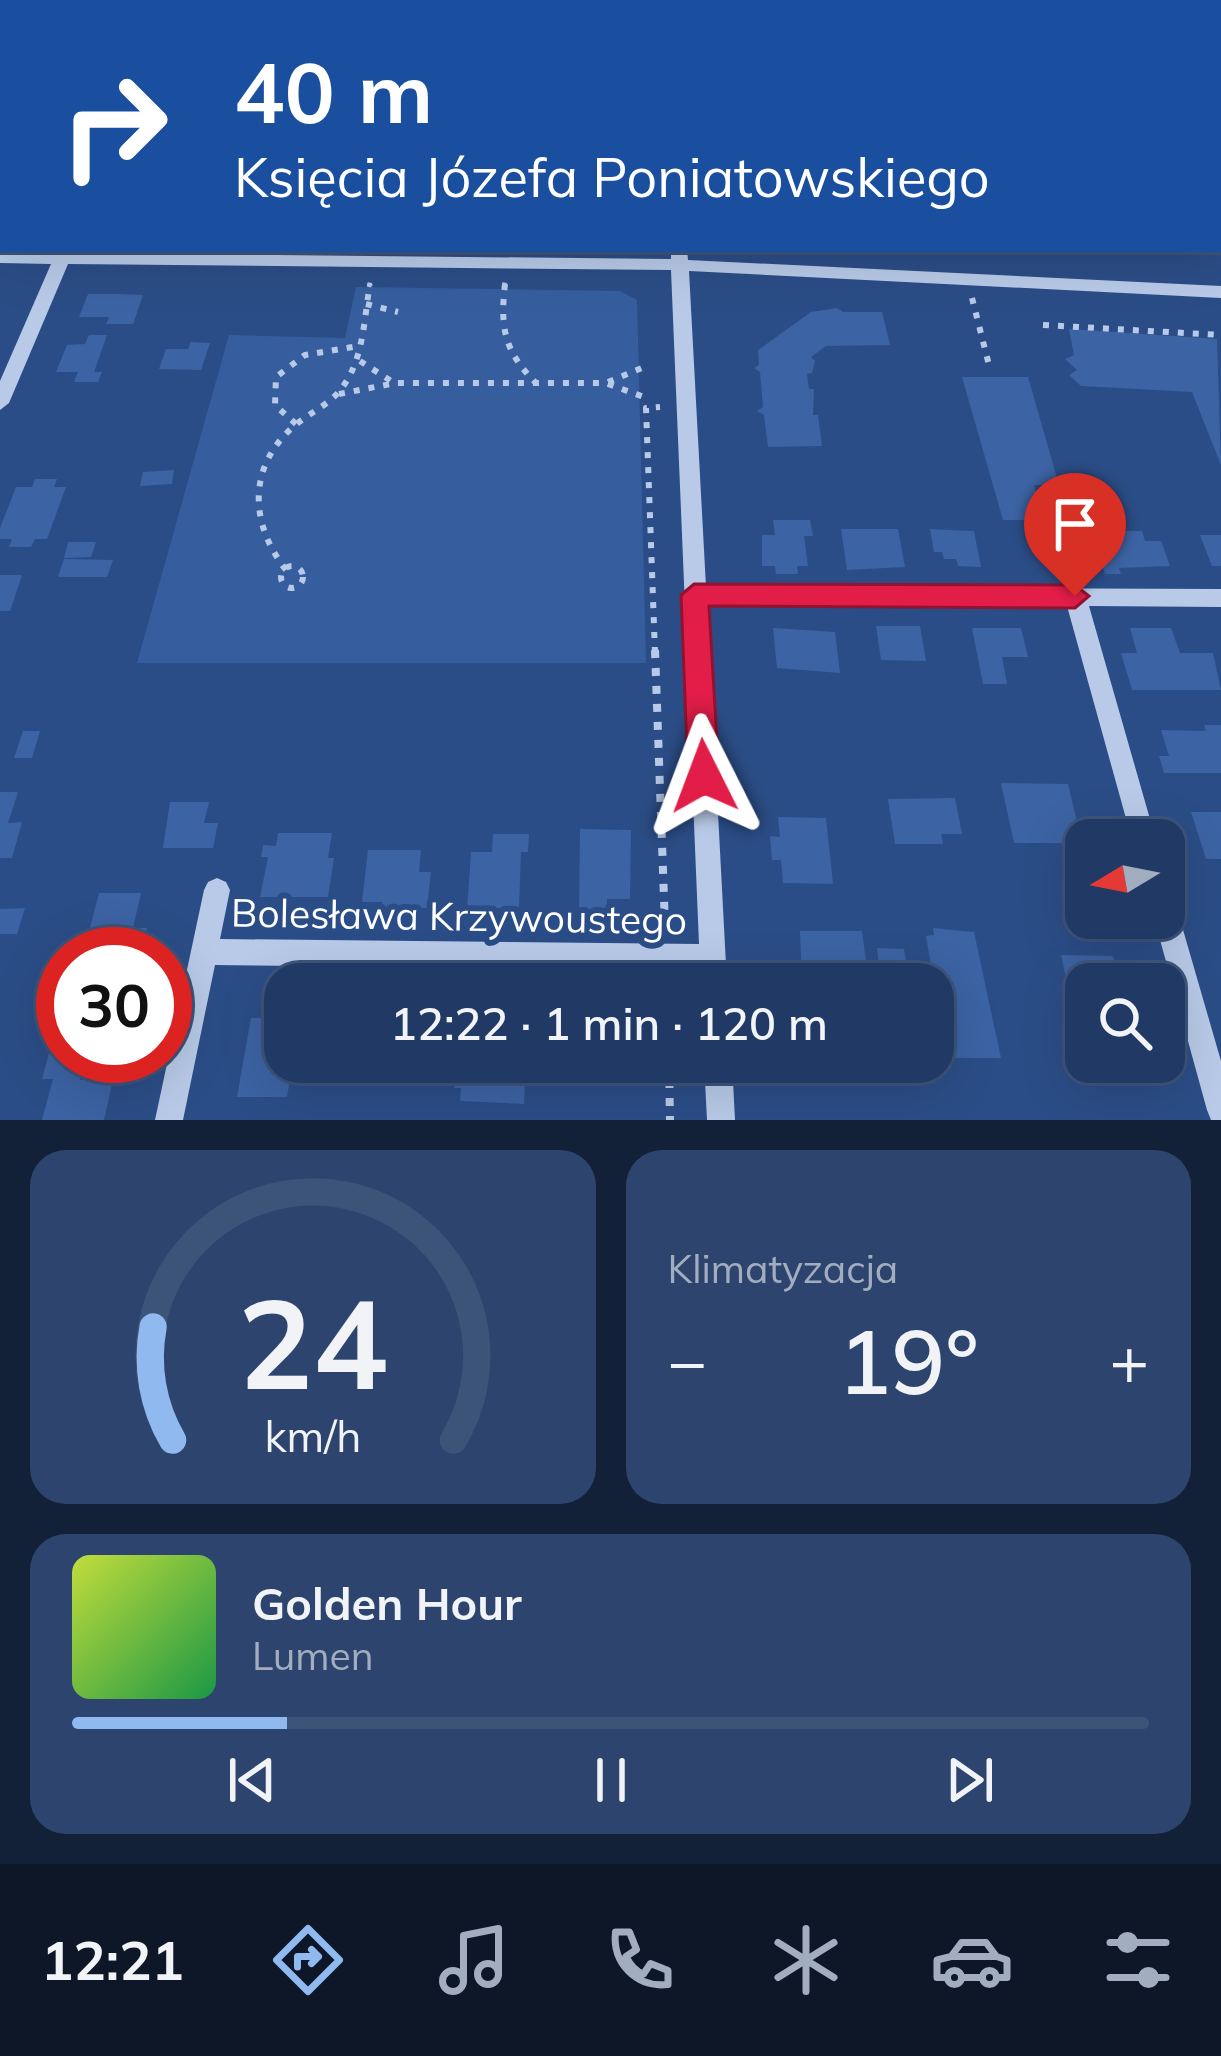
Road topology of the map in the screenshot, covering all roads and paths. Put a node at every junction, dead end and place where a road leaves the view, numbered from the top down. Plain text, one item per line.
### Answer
1 (64, 253) edge
2 (679, 256) edge
3 (0, 258) edge
4 (505, 280) dead end
5 (968, 280) junction
6 (370, 281) dead end
7 (1221, 292) edge
8 (366, 304) junction
9 (398, 312) dead end
10 (1043, 325) dead end
11 (1221, 335) edge
12 (358, 346) junction
13 (359, 361) junction
14 (989, 364) dead end
15 (644, 367) dead end
16 (396, 383) junction
17 (536, 383) junction
18 (605, 383) junction
19 (339, 394) junction
20 (0, 403) edge
21 (296, 424) junction
22 (286, 570) dead end
23 (694, 595) junction
24 (1075, 596) junction
25 (1221, 598) edge
26 (1138, 819) edge
27 (217, 890) dead end
28 (1172, 939) edge
29 (204, 952) junction
30 (666, 957) junction
31 (687, 963) edge
32 (714, 963) edge
33 (669, 1083) edge
34 (719, 1083) edge
35 (1221, 1110) edge
36 (169, 1120) edge
37 (670, 1120) edge
38 (721, 1120) edge

1 - 2 street
1 - 3 street
1 - 20 street
2 - 5 street
2 - 23 street
4 - 17 path
5 - 7 street
5 - 14 path
6 - 8 path
8 - 9 path
8 - 12 path
10 - 11 path
12 - 13 path
12 - 21 path
13 - 16 path
13 - 19 path
15 - 18 path
16 - 17 path
16 - 19 path
17 - 18 path
18 - 30 path
19 - 21 path
21 - 22 path
23 - 24 street
23 - 32 street
24 - 25 street
24 - 26 street
27 - 29 street
28 - 35 street
29 - 30 street, Bolesława Krzywoustego
29 - 36 street
30 - 31 street, Bolesława Krzywoustego
33 - 37 path
34 - 38 street

